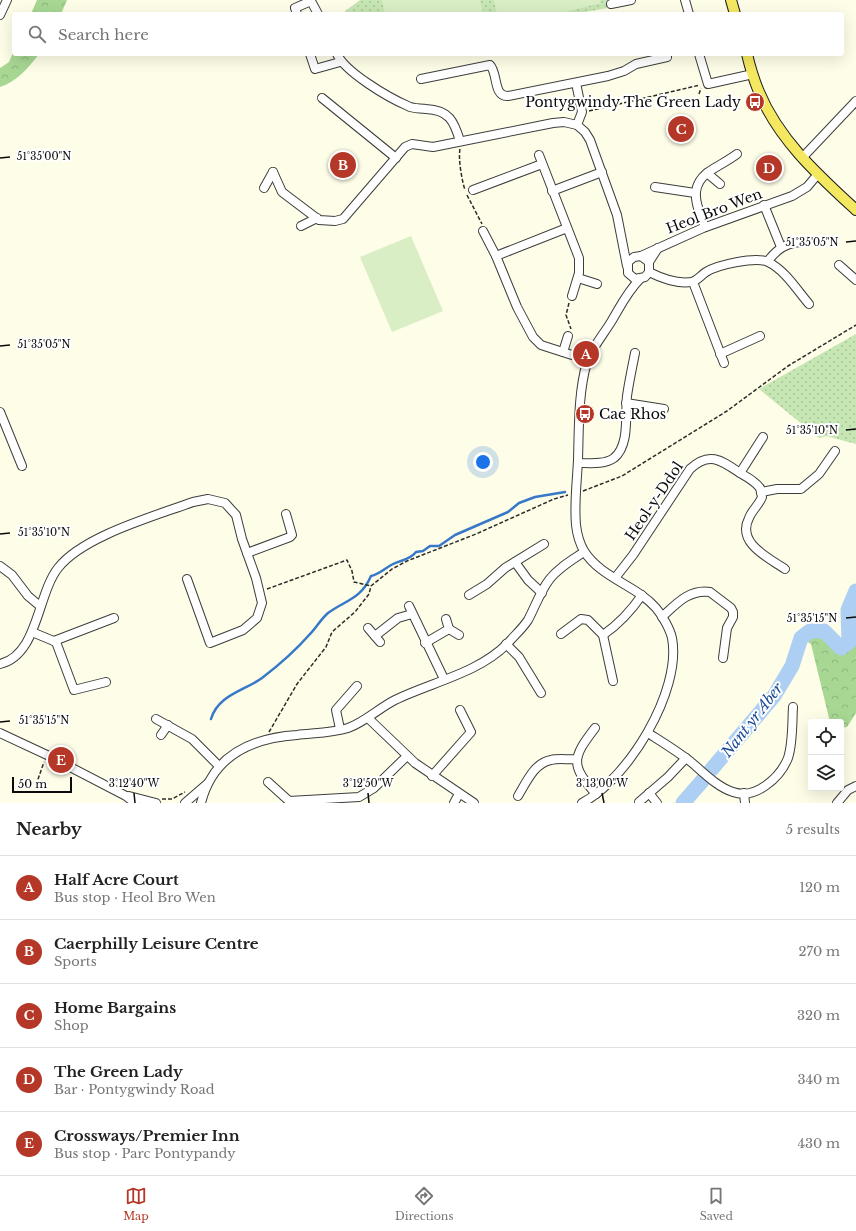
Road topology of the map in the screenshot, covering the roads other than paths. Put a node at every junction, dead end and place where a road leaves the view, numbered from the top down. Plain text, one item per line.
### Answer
1 (7, 0) edge
2 (631, 0) edge
3 (685, 0) edge
4 (731, 0) edge
5 (611, 4) dead end
6 (1, 12) edge
7 (296, 12) edge
8 (317, 12) edge
9 (688, 12) edge
10 (734, 12) edge
11 (311, 56) edge
12 (338, 56) edge
13 (700, 56) edge
14 (748, 56) edge
15 (656, 57) edge
16 (667, 57) dead end
17 (340, 62) junction
18 (753, 74) junction
19 (421, 79) dead end
20 (576, 83) junction
21 (322, 98) dead end
22 (856, 101) edge
23 (577, 125) junction
24 (460, 141) junction
25 (737, 154) dead end
26 (539, 156) dead end
27 (396, 158) junction
28 (802, 158) junction
29 (542, 164) junction
30 (602, 172) junction
31 (707, 173) junction
32 (818, 174) junction
33 (720, 184) dead end
34 (655, 187) dead end
35 (264, 188) dead end
36 (473, 190) dead end
37 (552, 191) junction
38 (695, 193) junction
39 (764, 205) junction
40 (856, 210) edge
41 (317, 218) junction
42 (301, 226) dead end
43 (705, 227) junction
44 (567, 228) junction
45 (483, 231) dead end
46 (623, 240) junction
47 (801, 242) dead end
48 (658, 247) junction
49 (781, 247) junction
50 (496, 256) junction
51 (637, 257) junction
52 (768, 261) junction
53 (649, 262) junction
54 (839, 266) dead end
55 (628, 269) junction
56 (649, 272) junction
57 (578, 278) junction
58 (640, 279) junction
59 (856, 280) edge
60 (693, 282) junction
61 (597, 284) dead end
62 (630, 289) junction
63 (572, 296) road end
64 (809, 304) dead end
65 (568, 336) road end
66 (760, 336) dead end
67 (563, 352) junction
68 (635, 353) dead end
69 (720, 354) junction
70 (572, 355) dead end
71 (724, 363) dead end
72 (626, 403) junction
73 (664, 409) dead end
74 (0, 412) edge
75 (763, 437) dead end
76 (835, 451) dead end
77 (578, 463) junction
78 (22, 466) dead end
79 (740, 473) junction
80 (761, 492) junction
81 (286, 514) dead end
82 (544, 544) dead end
83 (584, 552) junction
84 (247, 553) junction
85 (515, 562) junction
86 (0, 566) edge
87 (785, 569) dead end
88 (615, 578) junction
89 (187, 579) dead end
90 (542, 592) junction
91 (469, 595) dead end
92 (642, 595) junction
93 (40, 606) junction
94 (409, 606) dead end
95 (412, 614) junction
96 (662, 617) junction
97 (114, 618) dead end
98 (446, 619) dead end
99 (368, 628) dead end
100 (449, 629) junction
101 (32, 632) junction
102 (561, 634) dead end
103 (459, 635) dead end
104 (603, 635) junction
105 (54, 641) junction
106 (426, 643) junction
107 (506, 644) junction
108 (723, 658) dead end
109 (0, 664) edge
110 (444, 679) junction
111 (613, 681) dead end
112 (106, 682) dead end
113 (357, 686) dead end
114 (541, 693) dead end
115 (793, 706) dead end
116 (460, 710) dead end
117 (368, 718) junction
118 (156, 719) dead end
119 (168, 725) junction
120 (595, 728) dead end
121 (340, 729) junction
122 (648, 733) junction
123 (0, 734) edge
124 (161, 735) dead end
125 (407, 756) junction
126 (686, 758) junction
127 (576, 759) junction
128 (219, 766) junction
129 (432, 776) junction
130 (209, 782) junction
131 (268, 782) dead end
132 (856, 786) edge
133 (744, 792) junction
134 (649, 793) junction
135 (460, 794) junction
136 (596, 794) junction
137 (126, 796) junction
138 (518, 796) dead end
139 (639, 802) dead end
140 (135, 803) edge
141 (156, 803) edge
142 (185, 803) edge
143 (202, 803) edge
144 (454, 803) edge
145 (474, 803) edge
146 (582, 803) edge
147 (657, 803) edge
148 (745, 803) edge
149 (837, 803) edge

1 - 6 street
2 - 5 street
3 - 9 street
4 - 10 main road
7 - 8 street
11 - 17 street
12 - 17 street
13 - 18 street
14 - 18 main road
15 - 16 street
15 - 20 street
17 - 24 street
18 - 28 main road
19 - 20 street
20 - 23 street
21 - 27 street
22 - 28 street
23 - 24 street
23 - 30 street
24 - 27 street
25 - 31 street
26 - 29 street
27 - 41 street
28 - 32 main road
29 - 36 street
29 - 37 street
30 - 37 street
30 - 46 street
31 - 33 street
31 - 38 street
32 - 39 street, Heol Bro Wen
32 - 40 main road
34 - 38 street
35 - 41 street
37 - 44 street
38 - 43 street
39 - 43 street, Heol Bro Wen
39 - 49 street
41 - 42 street
43 - 48 street, Heol Bro Wen
44 - 50 street
44 - 57 street
45 - 50 street
46 - 51 street
46 - 55 street
47 - 49 street
48 - 51 street, Heol Bro Wen
48 - 53 street, Heol Bro Wen
49 - 52 street
50 - 67 street
51 - 53 street
51 - 55 street, Heol Bro Wen
52 - 60 street
52 - 64 street
53 - 56 street
54 - 59 street
55 - 58 street
55 - 62 street
56 - 58 street
56 - 60 street
57 - 61 street
57 - 63 street
58 - 62 street
60 - 69 street
62 - 77 street
65 - 67 street
66 - 69 street
67 - 70 street
68 - 72 street
69 - 71 street
72 - 73 street
72 - 77 street
74 - 78 street
75 - 79 street
76 - 80 street
77 - 83 street
79 - 80 street, Heol-y-Ddol
79 - 88 street, Heol-y-Ddol
80 - 87 street
81 - 84 street
82 - 85 street
83 - 88 street
83 - 90 street
84 - 89 street
84 - 93 street
85 - 90 street
85 - 91 street
86 - 93 street
88 - 92 street
90 - 107 street
92 - 96 street
92 - 104 street
93 - 101 street
94 - 95 street
95 - 99 street
95 - 106 street
96 - 108 street
96 - 122 street
97 - 105 street
98 - 100 street
100 - 103 street
100 - 106 street
101 - 105 street
101 - 109 street
102 - 104 street
104 - 111 street
105 - 112 street
106 - 110 street
107 - 110 street
107 - 114 street
110 - 117 street
113 - 121 street
115 - 133 street
116 - 129 street
117 - 121 street
117 - 125 street
118 - 119 street
119 - 124 street
119 - 128 street
120 - 127 street
121 - 128 street
122 - 126 street
122 - 136 street
123 - 137 street
125 - 129 street
125 - 131 street
126 - 133 street
126 - 134 street
127 - 136 street
127 - 138 street
128 - 130 street
129 - 135 street
130 - 142 street
130 - 143 street
132 - 149 street
133 - 148 street
134 - 139 street
134 - 147 street
135 - 144 street
135 - 145 street
136 - 146 street
137 - 140 street
137 - 141 street

